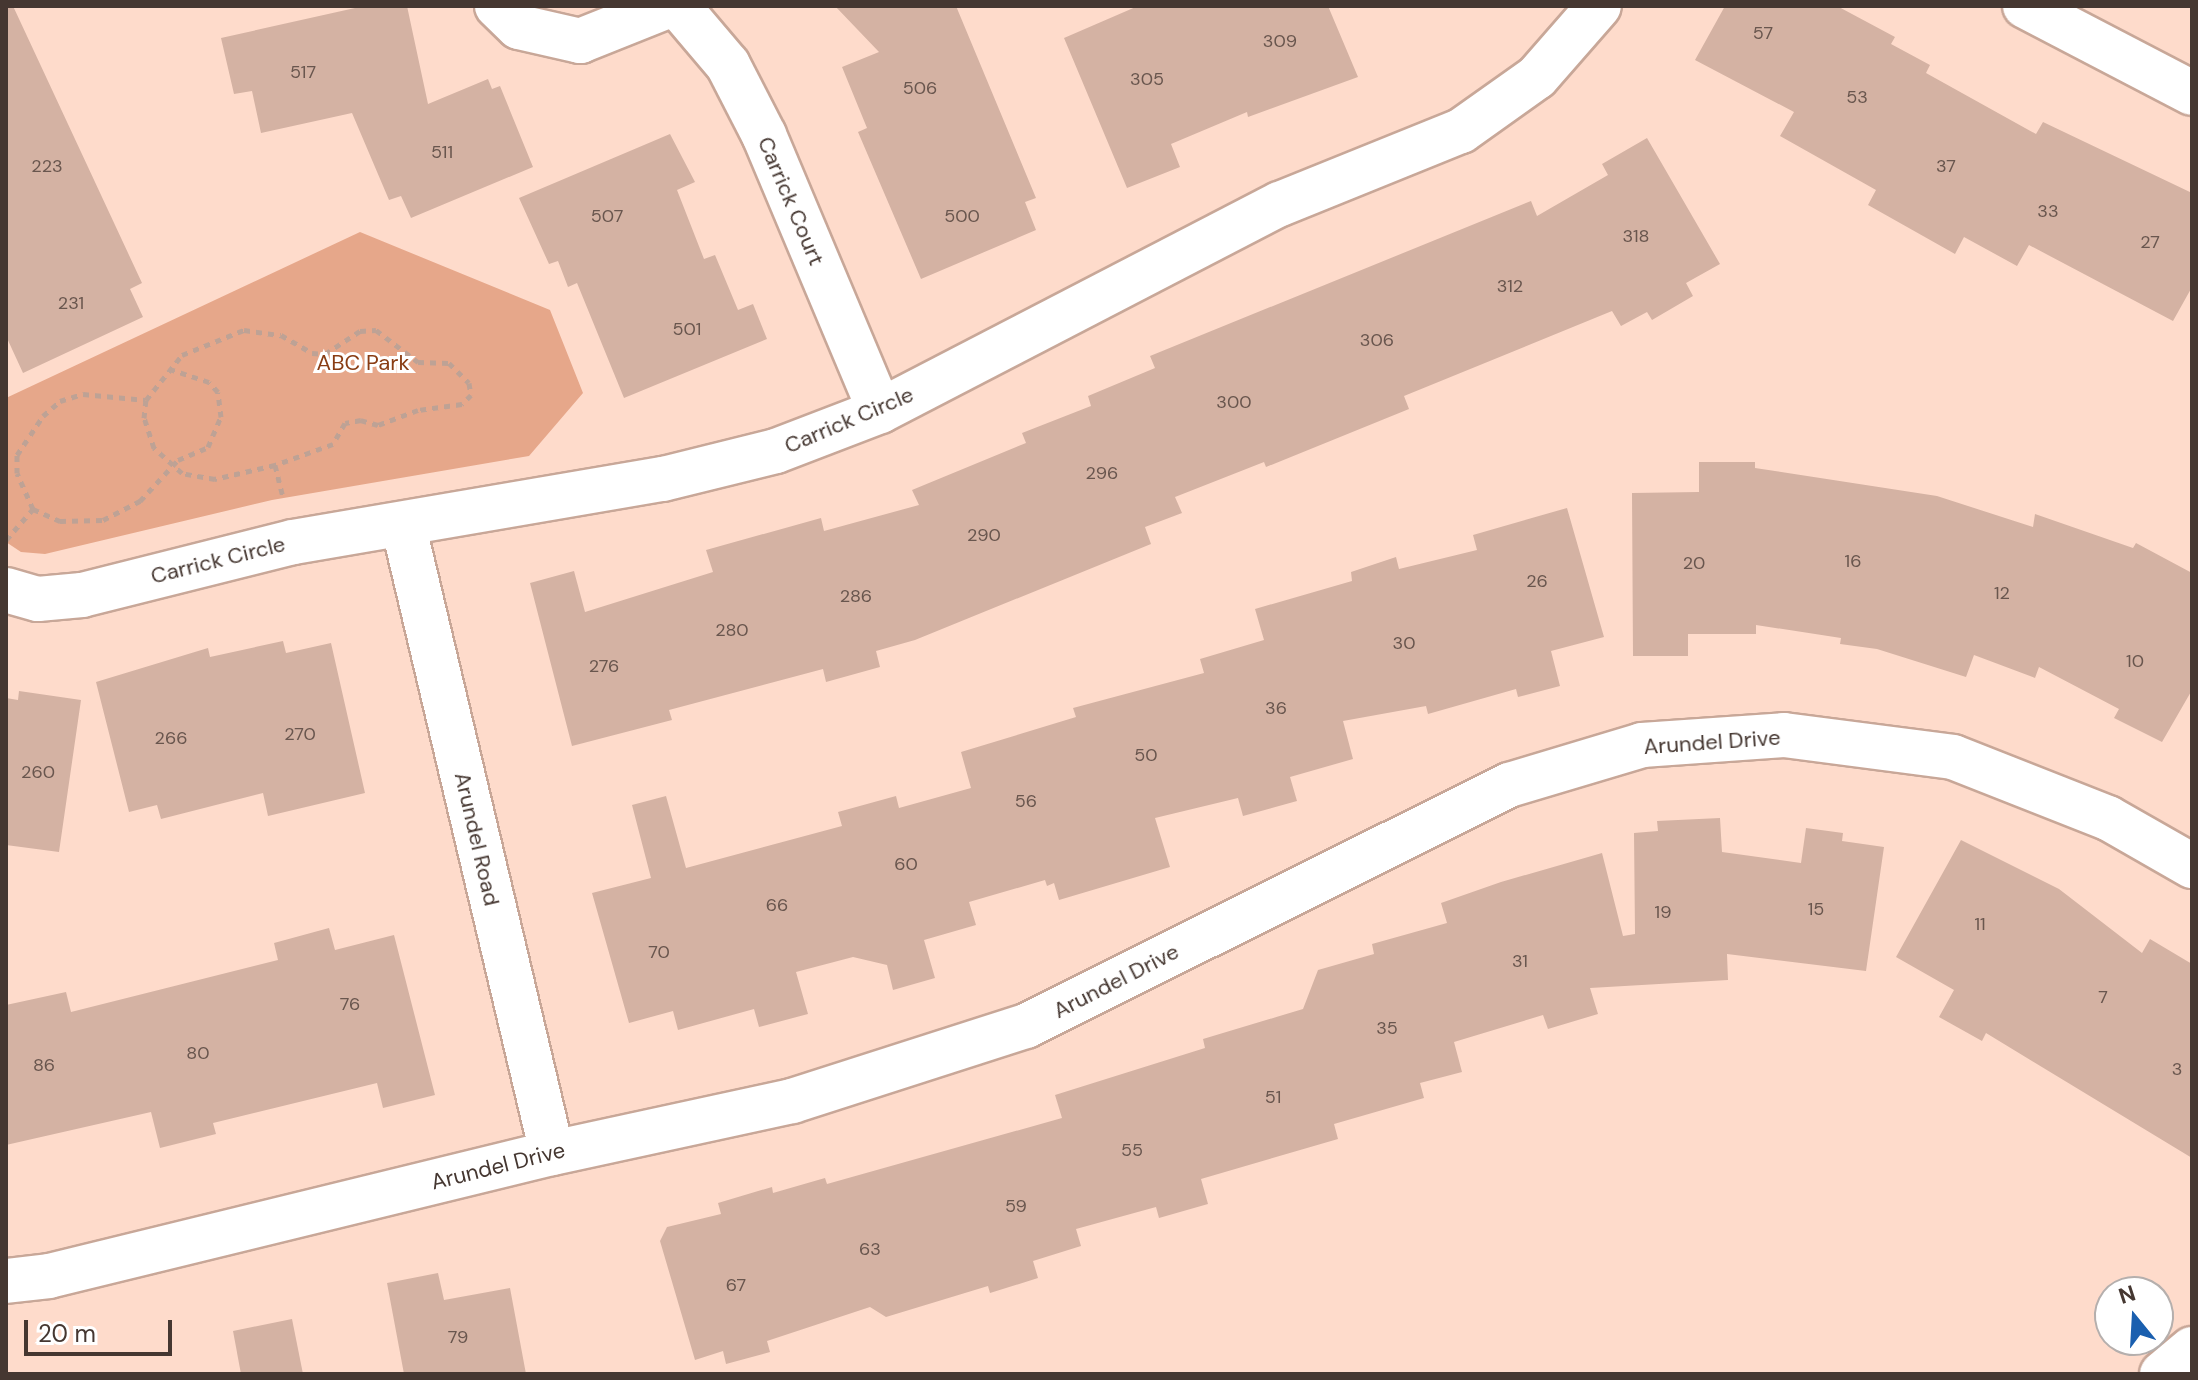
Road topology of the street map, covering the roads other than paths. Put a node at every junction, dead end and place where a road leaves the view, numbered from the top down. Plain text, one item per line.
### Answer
1 (497, 6) edge
2 (668, 6) edge
3 (678, 6) edge
4 (1599, 6) edge
5 (2025, 6) edge
6 (2192, 93) edge
7 (880, 411) junction
8 (403, 524) junction
9 (6, 590) edge
10 (2192, 866) edge
11 (552, 1153) junction
12 (6, 1281) edge
13 (2192, 1349) edge
14 (2162, 1374) edge

1 - 2 street
3 - 7 street, Carrick Court
4 - 7 street, Carrick Circle
5 - 6 street
7 - 8 street, Carrick Circle
8 - 9 street, Carrick Circle
8 - 11 street, Arundel Road
10 - 11 street, Arundel Drive
11 - 12 street, Arundel Drive
13 - 14 street

